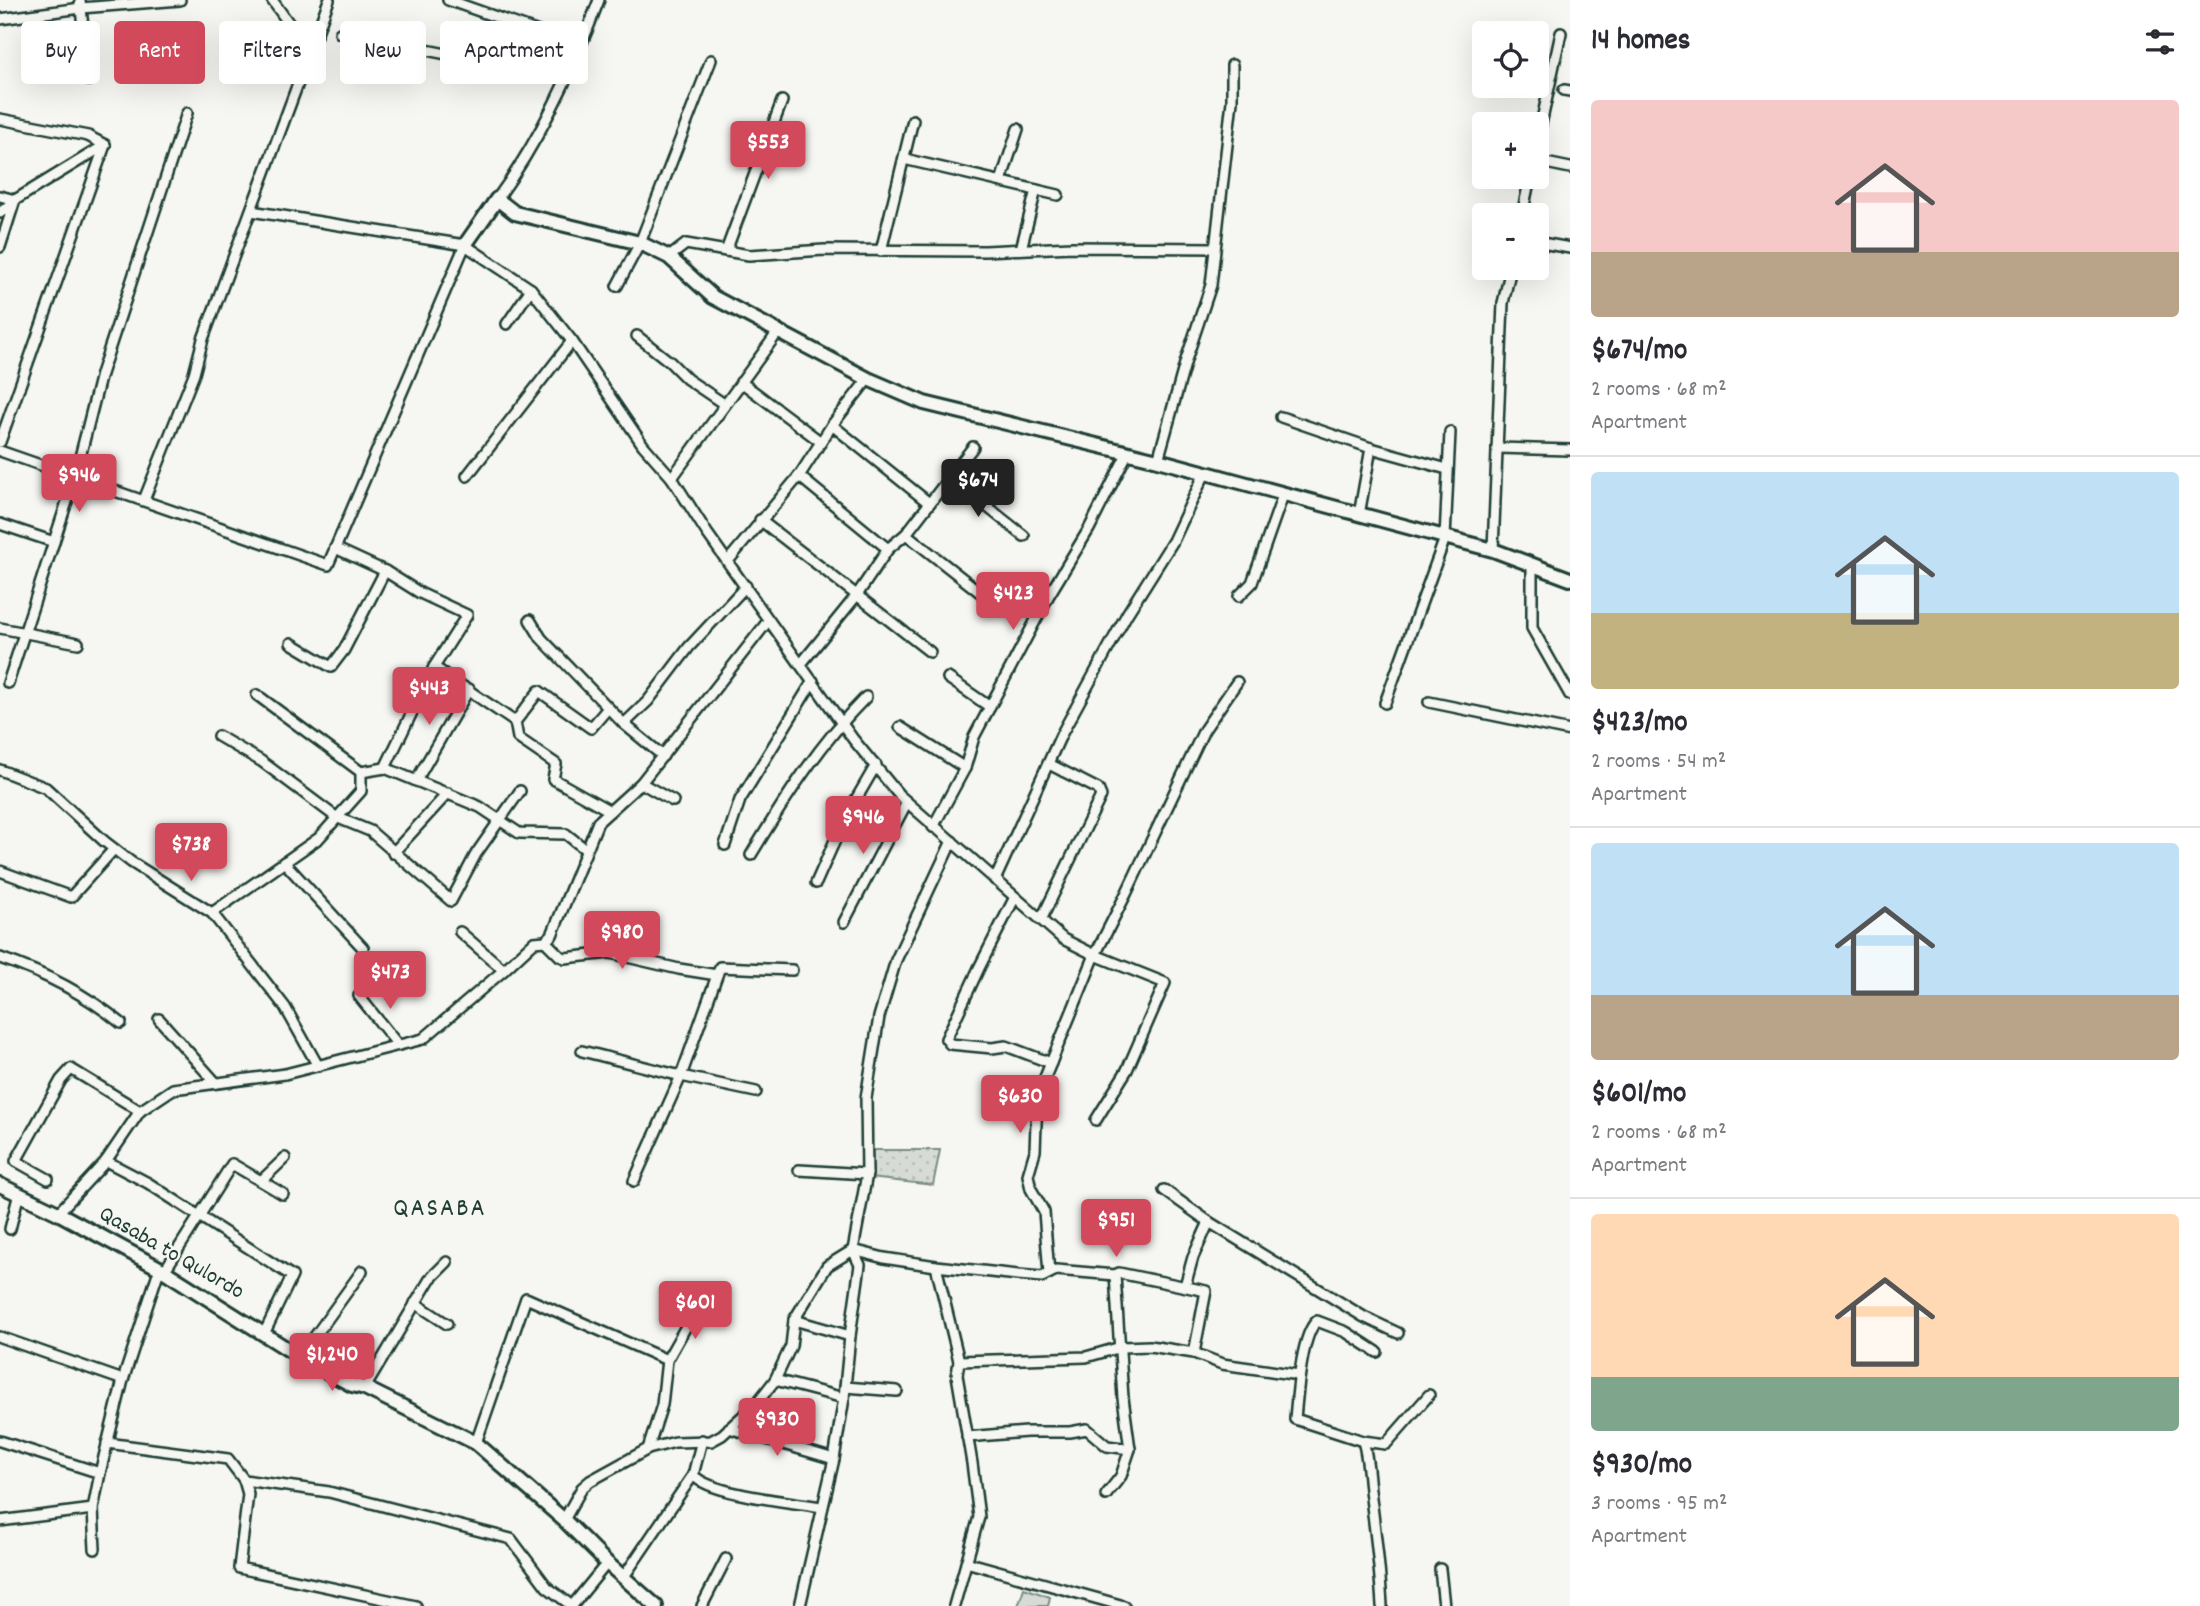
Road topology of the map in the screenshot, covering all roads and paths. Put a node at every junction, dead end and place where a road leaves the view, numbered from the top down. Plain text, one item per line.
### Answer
1 (178, 0) edge
2 (272, 0) edge
3 (329, 0) edge
4 (448, 0) edge
5 (597, 0) edge
6 (134, 3) edge
7 (80, 4) edge
8 (0, 19) edge
9 (286, 21) edge
10 (321, 21) edge
11 (507, 21) edge
12 (588, 26) edge
13 (1561, 33) dead end
14 (711, 60) dead end
15 (1232, 65) dead end
16 (298, 84) edge
17 (565, 84) edge
18 (782, 101) dead end
19 (1544, 112) edge
20 (187, 113) dead end
21 (0, 119) edge
22 (913, 120) dead end
23 (1018, 129) dead end
24 (105, 145) junction
25 (904, 159) junction
26 (1549, 164) edge
27 (1570, 167) edge
28 (1001, 181) junction
29 (1036, 190) junction
30 (1058, 195) dead end
31 (0, 196) edge
32 (496, 199) junction
33 (15, 200) junction
34 (251, 211) junction
35 (0, 213) edge
36 (640, 243) junction
37 (1549, 244) edge
38 (465, 245) junction
39 (0, 247) edge
40 (1215, 248) junction
41 (1570, 248) edge
42 (1021, 249) junction
43 (726, 251) junction
44 (881, 251) junction
45 (669, 257) junction
46 (1508, 280) edge
47 (617, 286) dead end
48 (531, 289) junction
49 (507, 324) dead end
50 (779, 332) junction
51 (636, 336) dead end
52 (572, 341) junction
53 (868, 379) junction
54 (741, 382) junction
55 (724, 404) junction
56 (1281, 417) dead end
57 (831, 425) junction
58 (1450, 432) dead end
59 (0, 442) edge
60 (821, 442) junction
61 (973, 447) dead end
62 (1371, 449) junction
63 (1497, 449) junction
64 (1570, 450) edge
65 (0, 451) edge
66 (1127, 454) junction
67 (1158, 460) junction
68 (1447, 469) junction
69 (1205, 473) junction
70 (467, 476) dead end
71 (799, 476) junction
72 (75, 477) junction
73 (672, 478) junction
74 (951, 478) junction
75 (1283, 495) junction
76 (144, 500) junction
77 (929, 503) junction
78 (1359, 515) junction
79 (760, 520) junction
80 (0, 524) edge
81 (906, 534) junction
82 (1024, 536) dead end
83 (1446, 538) junction
84 (54, 542) junction
85 (335, 548) junction
86 (888, 549) junction
87 (1493, 550) junction
88 (728, 561) junction
89 (1532, 565) junction
90 (385, 571) junction
91 (1570, 579) edge
92 (746, 586) junction
93 (857, 595) junction
94 (1239, 596) dead end
95 (986, 597) dead end
96 (530, 620) dead end
97 (768, 621) junction
98 (0, 628) edge
99 (24, 633) junction
100 (78, 643) dead end
101 (290, 643) dead end
102 (930, 652) dead end
103 (801, 664) junction
104 (434, 667) junction
105 (948, 678) dead end
106 (813, 681) junction
107 (1237, 682) dead end
108 (8, 683) dead end
109 (469, 689) junction
110 (257, 695) dead end
111 (1570, 695) edge
112 (866, 697) dead end
113 (1429, 702) dead end
114 (1385, 703) dead end
115 (990, 707) junction
116 (608, 708) junction
117 (515, 722) junction
118 (841, 722) junction
119 (624, 724) junction
120 (900, 727) dead end
121 (1570, 731) edge
122 (218, 736) dead end
123 (663, 757) junction
124 (1049, 764) junction
125 (876, 765) junction
126 (385, 768) junction
127 (965, 768) junction
128 (0, 770) edge
129 (361, 772) junction
130 (416, 781) junction
131 (641, 783) junction
132 (520, 791) dead end
133 (448, 793) junction
134 (673, 801) dead end
135 (907, 802) junction
136 (610, 811) junction
137 (336, 817) junction
138 (499, 820) junction
139 (933, 827) junction
140 (952, 841) junction
141 (725, 845) dead end
142 (114, 849) junction
143 (586, 849) junction
144 (393, 853) junction
145 (751, 855) dead end
146 (284, 862) junction
147 (0, 871) edge
148 (995, 880) junction
149 (816, 883) dead end
150 (1016, 897) junction
151 (212, 913) junction
152 (1041, 920) junction
153 (844, 922) dead end
154 (460, 932) dead end
155 (545, 941) junction
156 (363, 948) dead end
157 (1094, 955) junction
158 (0, 958) edge
159 (504, 970) junction
160 (792, 970) dead end
161 (717, 975) junction
162 (359, 996) dead end
163 (159, 1019) dead end
164 (121, 1023) dead end
165 (398, 1045) junction
166 (582, 1051) dead end
167 (1051, 1063) junction
168 (318, 1066) junction
169 (681, 1076) junction
170 (216, 1083) junction
171 (756, 1092) dead end
172 (140, 1111) junction
173 (1096, 1120) dead end
174 (285, 1158) dead end
175 (106, 1161) junction
176 (799, 1170) dead end
177 (867, 1174) junction
178 (48, 1179) dead end
179 (261, 1181) junction
180 (634, 1181) dead end
181 (0, 1185) edge
182 (1164, 1190) dead end
183 (19, 1193) junction
184 (283, 1195) dead end
185 (58, 1213) junction
186 (199, 1215) junction
187 (1209, 1222) junction
188 (10, 1230) dead end
189 (853, 1250) junction
190 (447, 1262) dead end
191 (936, 1266) junction
192 (161, 1269) junction
193 (362, 1271) dead end
194 (1049, 1273) junction
195 (1115, 1275) junction
196 (1185, 1286) junction
197 (415, 1303) junction
198 (698, 1307) dead end
199 (794, 1320) junction
200 (447, 1324) dead end
201 (1398, 1333) dead end
202 (264, 1334) junction
203 (850, 1336) junction
204 (0, 1337) edge
205 (1121, 1347) junction
206 (1377, 1352) dead end
207 (1195, 1353) junction
208 (300, 1357) junction
209 (667, 1360) junction
210 (959, 1361) junction
211 (1299, 1375) junction
212 (122, 1380) junction
213 (775, 1380) junction
214 (845, 1387) junction
215 (365, 1388) junction
216 (897, 1391) dead end
217 (1429, 1395) dead end
218 (844, 1398) junction
219 (729, 1428) junction
220 (967, 1437) junction
221 (702, 1440) junction
222 (0, 1441) edge
223 (1363, 1441) junction
224 (107, 1443) junction
225 (476, 1443) junction
226 (648, 1449) junction
227 (1130, 1449) junction
228 (834, 1459) junction
229 (100, 1473) junction
230 (693, 1475) junction
231 (244, 1480) junction
232 (1106, 1494) dead end
233 (821, 1507) junction
234 (93, 1509) junction
235 (564, 1520) junction
236 (0, 1521) edge
237 (95, 1549) dead end
238 (726, 1559) dead end
239 (966, 1562) junction
240 (607, 1563) junction
241 (1440, 1569) dead end
242 (623, 1578) junction
243 (416, 1606) edge
244 (572, 1606) edge
245 (656, 1606) edge
246 (702, 1606) edge
247 (800, 1606) edge
248 (954, 1606) edge
249 (1124, 1606) edge
250 (1382, 1606) edge
251 (1444, 1606) edge

1 - 6 street
2 - 9 street
3 - 10 street
4 - 11 street
5 - 12 street
6 - 7 street
7 - 8 street
13 - 19 street
14 - 36 street
15 - 40 street
16 - 34 street
17 - 32 street
18 - 43 street
20 - 72 street
21 - 24 street
22 - 25 street
23 - 28 street
24 - 33 street
24 - 59 street
25 - 28 street
25 - 44 street
26 - 27 street
28 - 29 street
29 - 30 street
29 - 42 street
31 - 33 street
32 - 36 street
32 - 38 street
33 - 35 street
33 - 39 street
34 - 38 street
34 - 76 street
36 - 45 street
36 - 47 street
37 - 41 street
38 - 48 street
38 - 85 street
40 - 42 street
40 - 67 street
42 - 44 street
43 - 44 street
43 - 45 street
45 - 50 street
46 - 63 street
48 - 49 street
48 - 52 street
50 - 53 street
50 - 54 street
51 - 55 street
52 - 70 street
52 - 73 street
53 - 57 street
53 - 66 street
54 - 55 street
54 - 60 street
55 - 73 street
56 - 62 street
57 - 60 street
57 - 77 street
58 - 68 street
60 - 71 street
61 - 74 street
62 - 68 street
62 - 78 street
63 - 64 street
63 - 87 street
65 - 72 street
66 - 67 street
66 - 115 street
67 - 69 street
68 - 83 street
69 - 75 street
69 - 124 street
71 - 79 street
71 - 86 street
72 - 76 street
72 - 84 street
73 - 88 street
74 - 77 street
74 - 82 street
75 - 78 street
75 - 94 street
76 - 85 street
77 - 81 street
78 - 83 street
79 - 88 street
79 - 93 street
80 - 84 street
81 - 86 street
81 - 95 street
83 - 87 street
83 - 114 street
84 - 99 street
85 - 90 street
86 - 93 street
87 - 89 street
88 - 92 street
89 - 91 street
89 - 111 street
90 - 101 street
90 - 104 street
92 - 97 street
92 - 119 street
93 - 102 street
93 - 103 street
96 - 116 street
97 - 103 street
97 - 123 street
98 - 99 street
99 - 100 street
99 - 108 street
103 - 106 street
104 - 109 street
104 - 126 street
105 - 115 street
106 - 118 street
106 - 141 street
107 - 157 street
109 - 117 street
109 - 130 street
110 - 129 street
112 - 118 street
113 - 121 street
115 - 127 street
116 - 117 street
116 - 119 street
117 - 136 street
118 - 125 street
118 - 145 street
119 - 123 street
120 - 127 street
122 - 137 street
123 - 131 street
124 - 148 street
124 - 152 street
125 - 135 street
125 - 149 street
126 - 129 street
126 - 130 street
127 - 139 street
128 - 142 street
129 - 137 street
130 - 133 street
131 - 134 street
131 - 136 street
132 - 138 street
133 - 138 street
133 - 144 street
135 - 139 street
135 - 153 street
136 - 143 street
137 - 144 street
137 - 146 street
138 - 143 street
138 - 144 street
139 - 140 street
140 - 148 street
140 - 177 street
142 - 147 street
142 - 151 street
143 - 155 street
146 - 151 street
146 - 156 street
148 - 150 street
150 - 152 street
150 - 167 street
151 - 168 street
152 - 157 street
154 - 159 street
155 - 159 street
155 - 161 street
157 - 167 street
157 - 173 street
158 - 164 street
159 - 165 street
160 - 161 street
161 - 169 street
162 - 165 street
163 - 170 street
165 - 168 street
166 - 169 street
167 - 194 street
168 - 170 street
169 - 171 street
169 - 180 street
170 - 172 street
172 - 175 street
172 - 178 street
174 - 179 street
175 - 185 street
175 - 186 street
176 - 177 street
177 - 189 street
179 - 184 street
179 - 186 street
181 - 183 street, Qasaba to Qulordo
182 - 187 street
183 - 185 street, Qasaba to Qulordo
183 - 188 street
185 - 192 street, Qasaba to Qulordo
186 - 192 street
186 - 202 street
187 - 196 street
187 - 201 street
189 - 191 street
189 - 199 street
189 - 203 street
190 - 197 street
191 - 194 street
191 - 210 street
192 - 202 street, Qasaba to Qulordo
192 - 212 street
193 - 208 street
194 - 195 street
195 - 196 street
195 - 205 street
196 - 207 street
197 - 200 street
197 - 215 street
198 - 209 street
199 - 203 street
199 - 213 street
202 - 208 street, Qasaba to Qulordo
203 - 214 street
204 - 212 street
205 - 207 street
205 - 210 street
205 - 227 street
206 - 211 street
207 - 211 street
208 - 215 street, Qasaba to Qulordo
209 - 225 street
209 - 226 street
210 - 220 street
211 - 223 street
212 - 224 street
213 - 218 street
213 - 219 street
214 - 216 street
214 - 218 street
215 - 225 street, Qasaba to Qulordo
217 - 223 street
218 - 228 street
219 - 221 street
219 - 228 street
220 - 227 street
220 - 239 street
221 - 226 street
221 - 230 street
222 - 229 street
223 - 250 street
224 - 229 street
224 - 231 street
225 - 235 street, Qasaba to Qulordo
226 - 235 street
227 - 232 street
228 - 233 street
229 - 234 street
230 - 233 street
230 - 242 street
231 - 243 street
231 - 244 street
233 - 247 street
234 - 236 street
234 - 237 street
235 - 240 street, Qasaba to Qulordo
238 - 246 street
239 - 248 street
239 - 249 street
240 - 242 street, Qasaba to Qulordo
240 - 244 street
241 - 251 street
242 - 245 street, Qasaba to Qulordo

